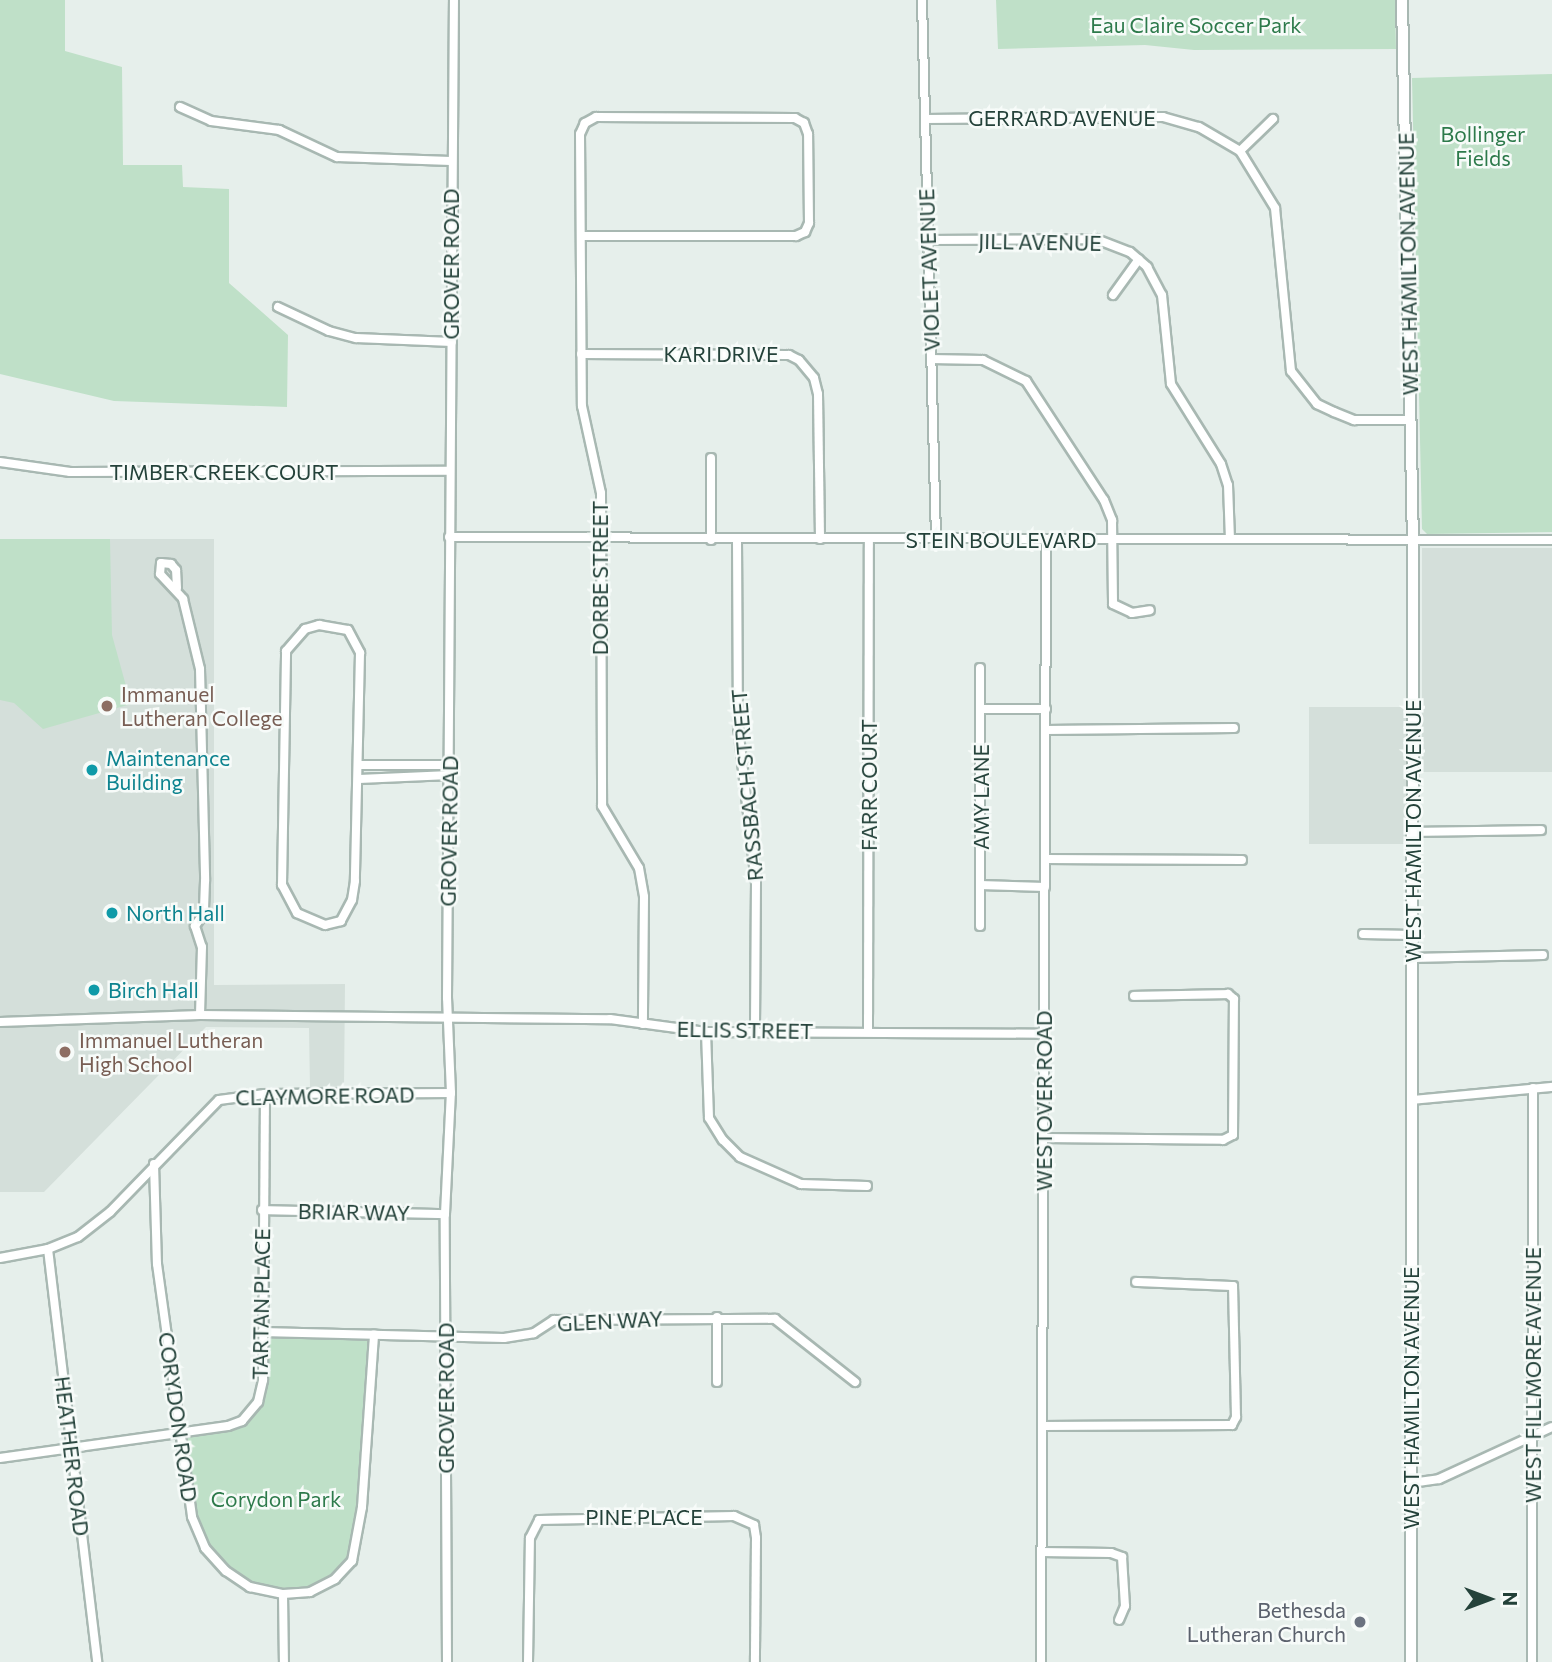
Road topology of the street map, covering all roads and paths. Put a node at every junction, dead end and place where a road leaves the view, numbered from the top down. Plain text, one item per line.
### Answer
1 (454, 0) edge
2 (922, 0) edge
3 (1402, 0) edge
4 (180, 107) dead end
5 (925, 119) junction
6 (1273, 119) dead end
7 (1240, 151) junction
8 (451, 161) junction
9 (581, 236) junction
10 (927, 240) junction
11 (1139, 259) junction
12 (1113, 295) dead end
13 (278, 307) dead end
14 (452, 342) junction
15 (581, 354) junction
16 (932, 359) junction
17 (1411, 420) junction
18 (711, 458) dead end
19 (0, 462) edge
20 (450, 471) junction
21 (449, 537) junction
22 (601, 538) junction
23 (1112, 539) junction
24 (1230, 539) junction
25 (711, 540) junction
26 (737, 540) junction
27 (820, 540) junction
28 (869, 540) junction
29 (936, 540) junction
30 (1552, 540) edge
31 (1046, 541) junction
32 (1413, 542) junction
33 (177, 588) dead end
34 (1150, 610) dead end
35 (980, 668) dead end
36 (982, 709) junction
37 (1045, 709) junction
38 (1234, 728) dead end
39 (1046, 730) junction
40 (359, 765) junction
41 (450, 765) junction
42 (450, 775) junction
43 (359, 779) junction
44 (1541, 830) dead end
45 (1413, 832) junction
46 (1045, 859) junction
47 (1242, 860) dead end
48 (980, 885) junction
49 (1045, 887) junction
50 (980, 926) dead end
51 (1363, 934) dead end
52 (1412, 935) junction
53 (1543, 955) dead end
54 (1412, 958) junction
55 (1134, 996) dead end
56 (200, 1015) junction
57 (447, 1019) junction
58 (0, 1022) edge
59 (643, 1024) junction
60 (755, 1031) junction
61 (868, 1031) junction
62 (706, 1032) junction
63 (1044, 1034) junction
64 (1552, 1087) edge
65 (1533, 1088) junction
66 (451, 1093) junction
67 (265, 1094) junction
68 (1412, 1100) junction
69 (1044, 1138) junction
70 (154, 1164) junction
71 (867, 1186) dead end
72 (262, 1210) junction
73 (445, 1214) junction
74 (48, 1249) junction
75 (0, 1258) edge
76 (1136, 1282) dead end
77 (718, 1317) junction
78 (262, 1332) junction
79 (374, 1334) junction
80 (446, 1334) junction
81 (717, 1382) dead end
82 (855, 1382) dead end
83 (1042, 1426) junction
84 (1552, 1427) edge
85 (1532, 1434) junction
86 (181, 1436) junction
87 (73, 1450) junction
88 (0, 1458) edge
89 (1411, 1483) junction
90 (1041, 1552) junction
91 (283, 1594) junction
92 (1119, 1620) dead end
93 (97, 1662) edge
94 (284, 1662) edge
95 (447, 1662) edge
96 (528, 1662) edge
97 (755, 1662) edge
98 (1041, 1662) edge
99 (1411, 1662) edge
100 (1532, 1662) edge

1 - 8 street, GROVER ROAD
2 - 5 street, VIOLET AVENUE
3 - 17 street, WEST HAMILTON AVENUE
4 - 8 street
5 - 7 street, GERRARD AVENUE
5 - 10 street, VIOLET AVENUE
6 - 7 street
7 - 17 street, GERRARD AVENUE
8 - 14 street, GROVER ROAD
9 - 9 street, DORBE STREET
9 - 15 street, DORBE STREET
10 - 11 street, JILL AVENUE
10 - 16 street, VIOLET AVENUE
11 - 12 street
11 - 24 street, JILL AVENUE
13 - 14 street
14 - 20 street, GROVER ROAD
15 - 22 street, DORBE STREET
15 - 27 street, KARI DRIVE
16 - 23 street
16 - 29 street, VIOLET AVENUE
17 - 32 street, WEST HAMILTON AVENUE
18 - 25 street
19 - 20 street, TIMBER CREEK COURT
20 - 21 street, GROVER ROAD
21 - 22 street, STEIN BOULEVARD
21 - 41 street, GROVER ROAD
22 - 25 street, STEIN BOULEVARD
22 - 59 street, DORBE STREET
23 - 24 street, STEIN BOULEVARD
23 - 31 street, STEIN BOULEVARD
23 - 34 street
24 - 32 street, STEIN BOULEVARD
25 - 26 street, STEIN BOULEVARD
26 - 27 street, STEIN BOULEVARD
26 - 60 street, RASSBACH STREET
27 - 28 street, STEIN BOULEVARD
28 - 29 street, STEIN BOULEVARD
28 - 61 street, FARR COURT
29 - 31 street, STEIN BOULEVARD
30 - 32 street, STEIN BOULEVARD
31 - 37 street, WESTOVER ROAD
32 - 45 street, WEST HAMILTON AVENUE
33 - 56 street
35 - 36 street, AMY LANE
36 - 37 street
36 - 48 street, AMY LANE
37 - 39 street, WESTOVER ROAD
38 - 39 street
39 - 46 street, WESTOVER ROAD
40 - 41 street
40 - 43 street
40 - 43 street
41 - 42 street, GROVER ROAD
42 - 43 street
42 - 57 street, GROVER ROAD
44 - 45 street
45 - 52 street, WEST HAMILTON AVENUE
46 - 47 street
46 - 49 street, WESTOVER ROAD
48 - 49 street
48 - 50 street, AMY LANE
49 - 63 street, WESTOVER ROAD
51 - 52 street
52 - 54 street, WEST HAMILTON AVENUE
53 - 54 street
54 - 68 street, WEST HAMILTON AVENUE
55 - 69 street
56 - 57 street, ELLIS STREET
56 - 58 street, ELLIS STREET
57 - 59 street, ELLIS STREET
57 - 66 street, GROVER ROAD
59 - 62 street, ELLIS STREET
60 - 61 street, ELLIS STREET
60 - 62 street, ELLIS STREET
61 - 63 street, ELLIS STREET
62 - 71 street
63 - 69 street, WESTOVER ROAD
64 - 65 street
65 - 68 street
65 - 85 street, WEST FILLMORE AVENUE
66 - 67 street, CLAYMORE ROAD
66 - 73 street, GROVER ROAD
67 - 70 street, CLAYMORE ROAD
67 - 72 street, TARTAN PLACE
68 - 89 street, WEST HAMILTON AVENUE
69 - 83 street, WESTOVER ROAD
70 - 74 street, CLAYMORE ROAD
70 - 86 street, CORYDON ROAD
72 - 73 street, BRIAR WAY
72 - 78 street, TARTAN PLACE
73 - 80 street, GROVER ROAD
74 - 75 street, CLAYMORE ROAD
74 - 87 street, HEATHER ROAD
76 - 83 street
77 - 80 street, GLEN WAY
77 - 81 street
77 - 82 street, GLEN WAY
78 - 79 street, GLEN WAY
78 - 86 street, TARTAN PLACE
79 - 80 street, GLEN WAY
79 - 91 street
80 - 95 street, GROVER ROAD
83 - 90 street, WESTOVER ROAD
84 - 85 street
85 - 89 street
85 - 100 street, WEST FILLMORE AVENUE
86 - 87 street, TARTAN PLACE
86 - 91 street, CORYDON ROAD
87 - 88 street, TARTAN PLACE
87 - 93 street, HEATHER ROAD
89 - 99 street, WEST HAMILTON AVENUE
90 - 92 street
90 - 98 street, WESTOVER ROAD
91 - 94 street
96 - 97 street, PINE PLACE

